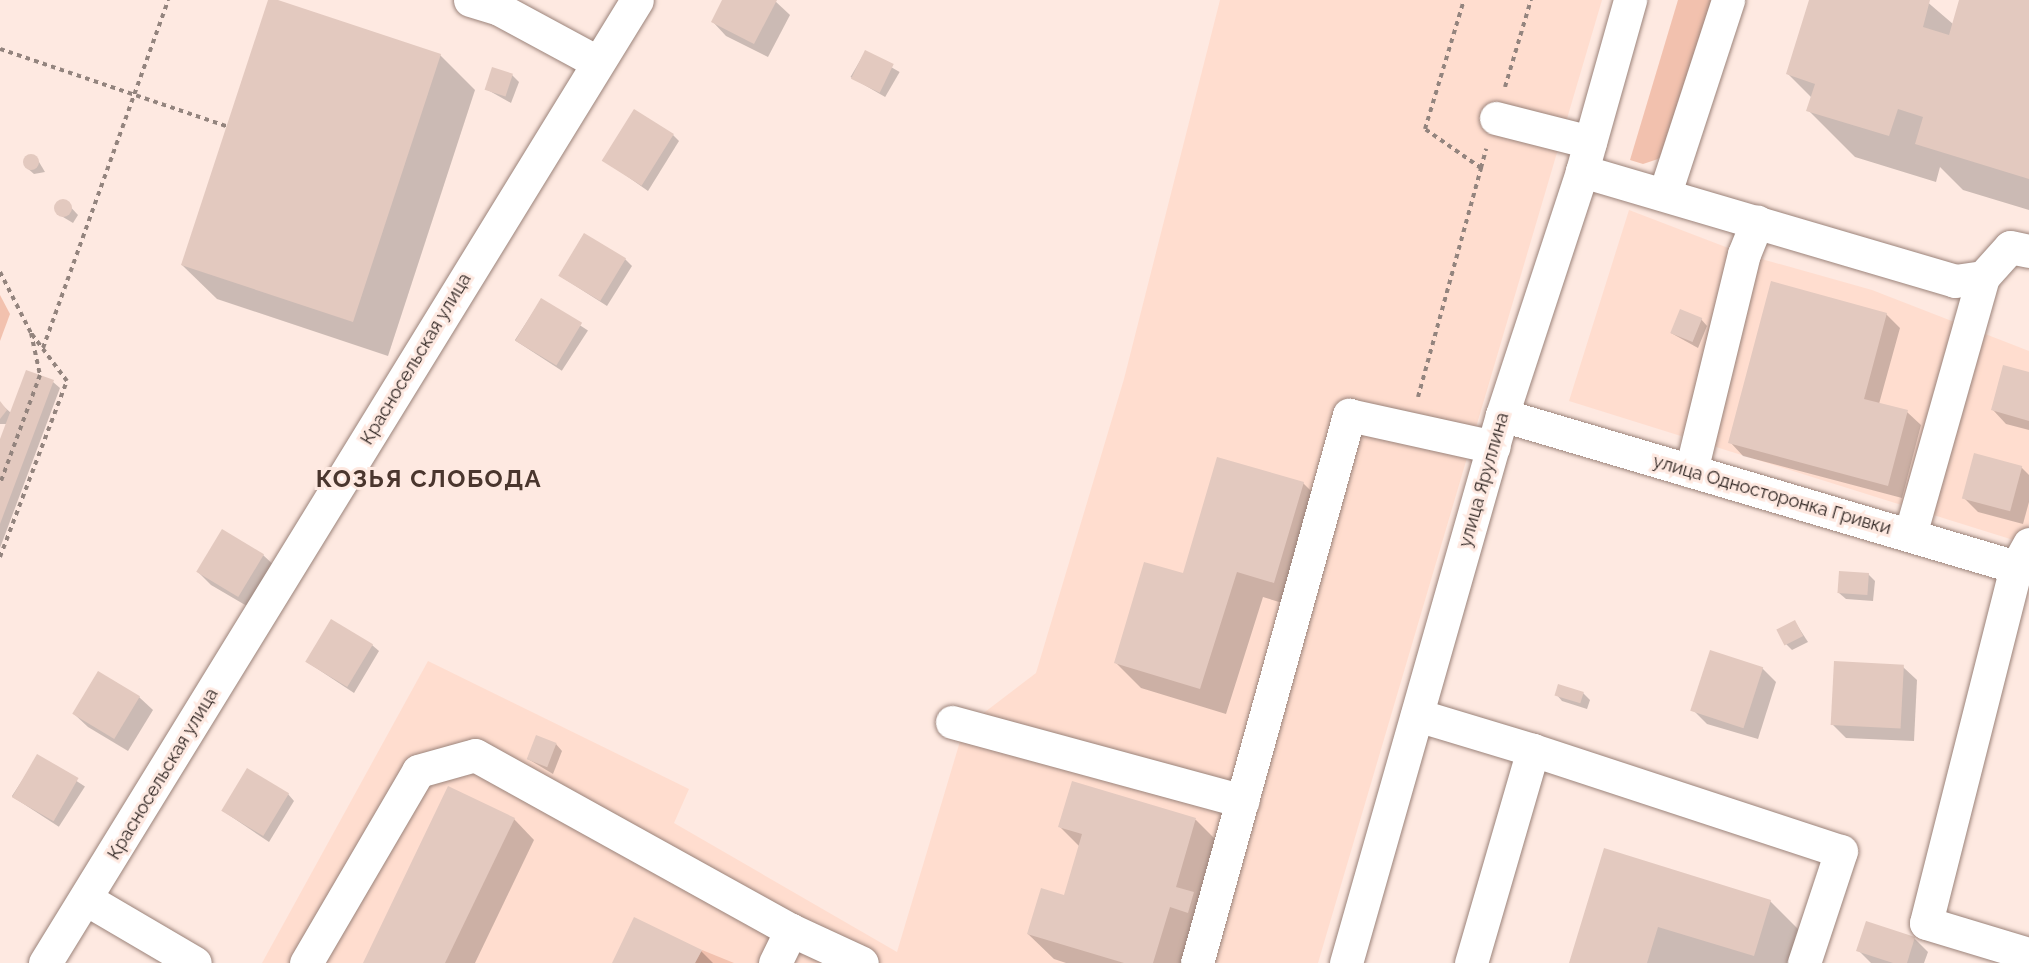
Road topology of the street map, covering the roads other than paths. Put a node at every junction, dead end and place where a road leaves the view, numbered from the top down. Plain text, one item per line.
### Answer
1 (470, 0) edge
2 (637, 0) edge
3 (1630, 0) edge
4 (1728, 0) edge
5 (597, 62) junction
6 (1496, 118) road end
7 (1586, 156) junction
8 (1665, 193) junction
9 (1757, 221) junction
10 (2029, 251) edge
11 (1983, 277) junction
12 (1502, 415) junction
13 (1494, 447) junction
14 (1691, 471) junction
15 (1910, 535) junction
16 (2023, 555) edge
17 (1417, 715) junction
18 (952, 722) dead end
19 (1533, 750) junction
20 (1242, 801) junction
21 (86, 899) junction
22 (791, 930) junction
23 (2029, 954) edge
24 (45, 963) edge
25 (195, 963) edge
26 (306, 963) edge
27 (774, 963) edge
28 (862, 963) edge
29 (1197, 963) edge
30 (1346, 963) edge
31 (1471, 963) edge
32 (1804, 963) edge

1 - 5 street
2 - 5 street, Красносельская улица
3 - 7 street, улица Яруллина
4 - 8 street
5 - 21 street, Красносельская улица
6 - 7 street
7 - 8 street
7 - 12 street, улица Яруллина
8 - 9 street
9 - 11 street
9 - 14 street
10 - 11 street
11 - 15 street
12 - 13 street, улица Яруллина
12 - 14 street, улица Односторонка Гривки
13 - 17 street, улица Яруллина
13 - 20 street
14 - 15 street, улица Односторонка Гривки
15 - 16 street, улица Односторонка Гривки
16 - 23 street
17 - 19 street
17 - 30 street, улица Яруллина
18 - 20 street
19 - 31 street
19 - 32 street
20 - 29 street
21 - 24 street, Красносельская улица
21 - 25 street
22 - 26 street
22 - 27 street
22 - 28 street

